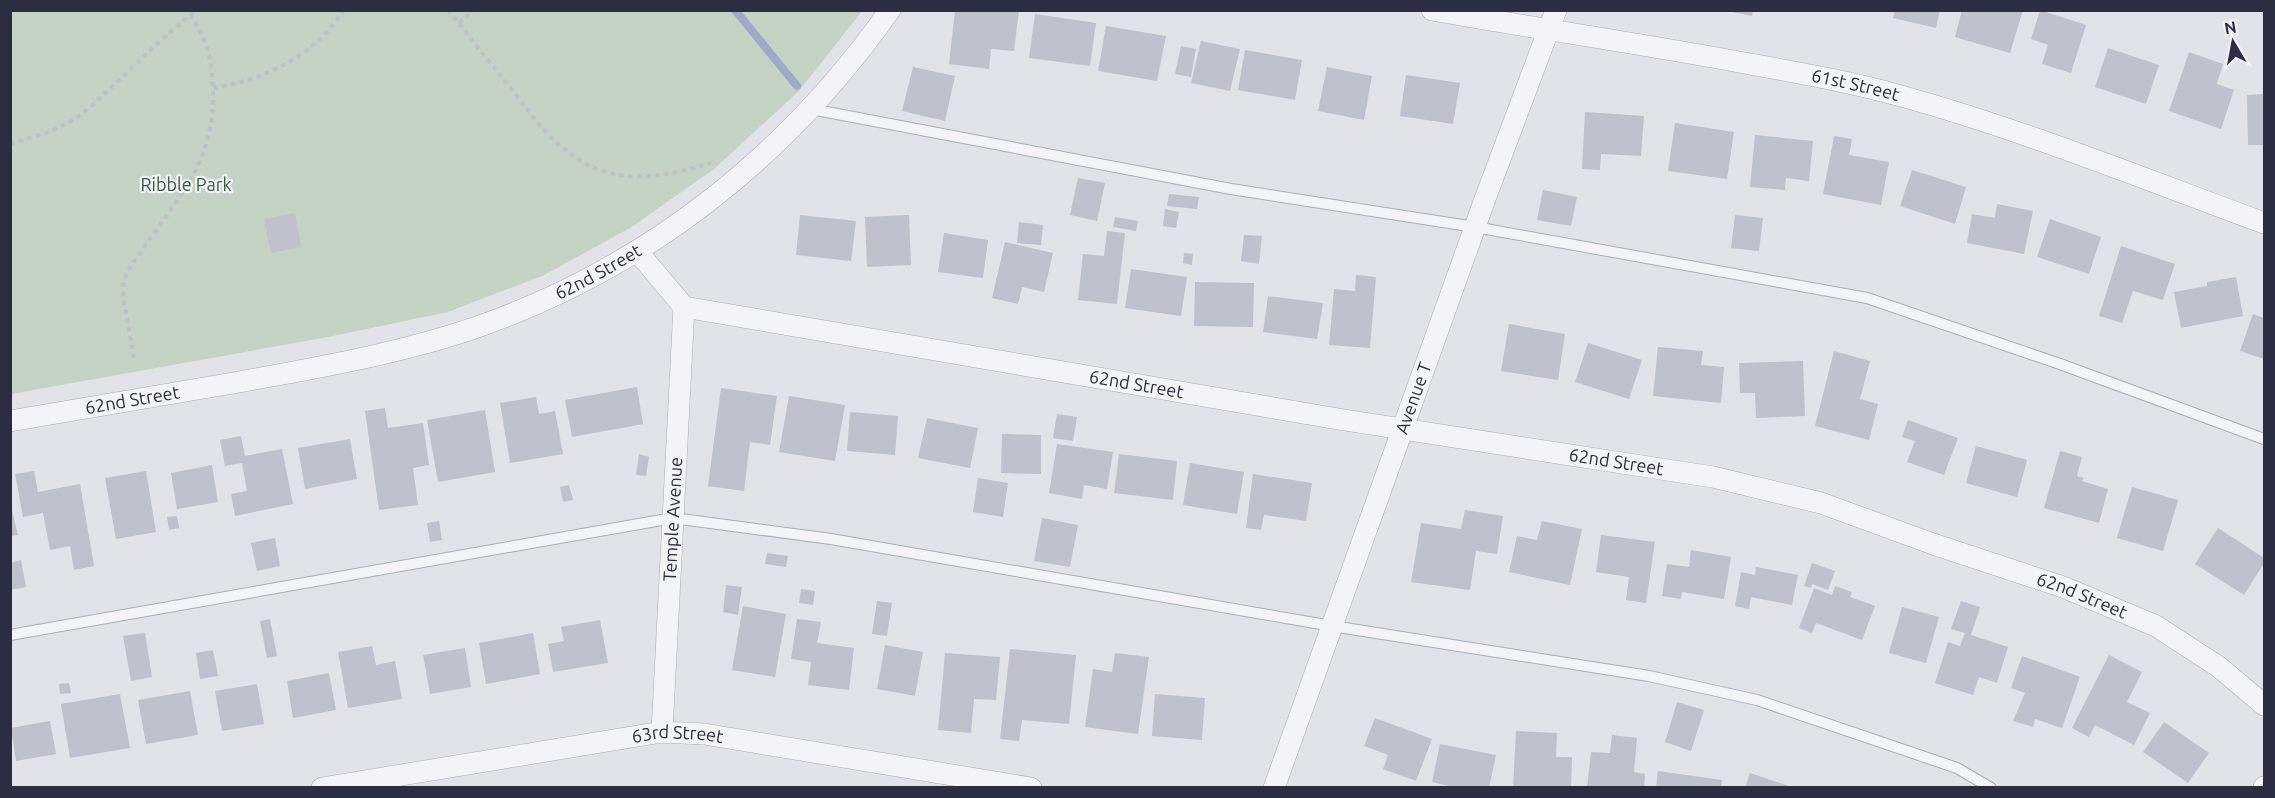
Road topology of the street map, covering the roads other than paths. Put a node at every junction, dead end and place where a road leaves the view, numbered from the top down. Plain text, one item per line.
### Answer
1 (890, 10) edge
2 (1432, 10) edge
3 (1556, 10) edge
4 (1548, 31) junction
5 (811, 109) junction
6 (2265, 223) edge
7 (1475, 227) junction
8 (637, 251) junction
9 (684, 307) junction
10 (10, 422) edge
11 (1403, 429) junction
12 (2265, 440) edge
13 (673, 519) junction
14 (1332, 626) junction
15 (10, 635) edge
16 (2265, 705) edge
17 (662, 732) junction
18 (322, 788) edge
19 (1031, 788) edge
20 (1274, 788) edge
21 (1991, 788) edge

1 - 5 street
2 - 4 street, 61st Street
3 - 4 street, Avenue T
4 - 6 street, 61st Street
4 - 7 street, Avenue T
5 - 7 lane
5 - 8 street
7 - 11 street, Avenue T
7 - 12 lane
8 - 9 street, 62nd Street
8 - 10 street, 62nd Street
9 - 11 street, 62nd Street
9 - 13 street, Temple Avenue
11 - 14 street, Avenue T
11 - 16 street, 62nd Street
13 - 14 lane
13 - 15 lane
13 - 17 street, Temple Avenue
14 - 20 street, Avenue T
14 - 21 lane
17 - 18 street, 63rd Street
17 - 19 street, 63rd Street

